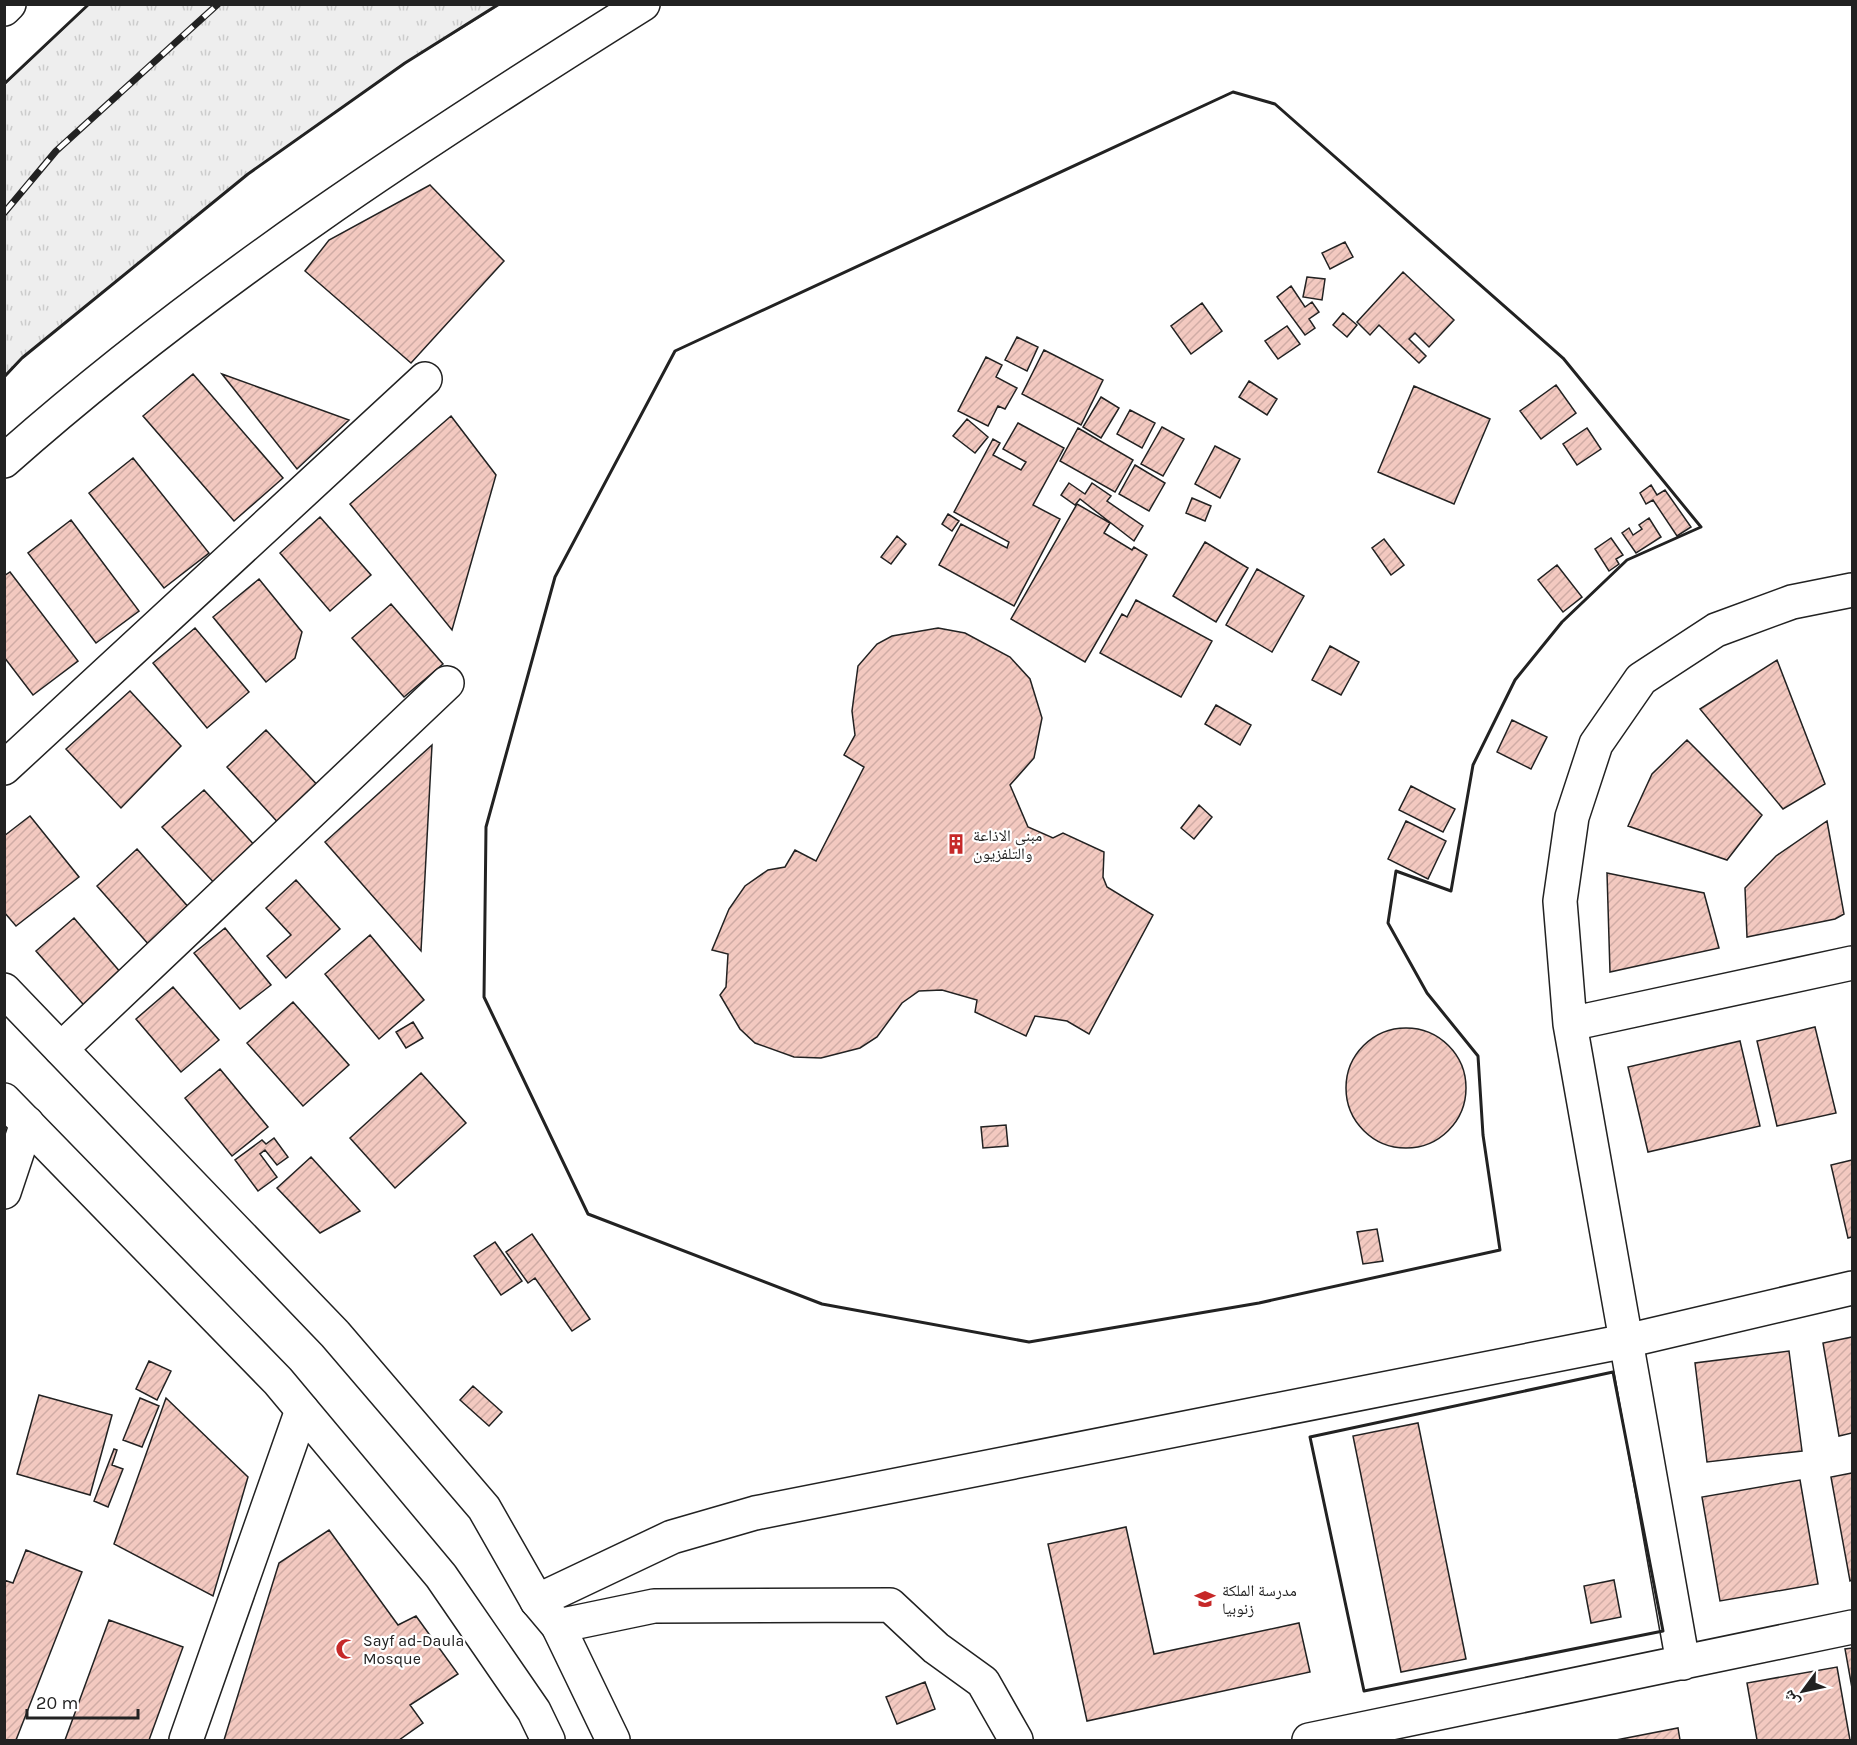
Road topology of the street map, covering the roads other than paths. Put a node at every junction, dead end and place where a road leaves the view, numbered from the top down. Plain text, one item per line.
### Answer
1 (9, 4) edge
2 (643, 4) edge
3 (4, 9) edge
4 (425, 379) dead end
5 (4, 461) edge
6 (1852, 590) edge
7 (447, 683) dead end
8 (4, 768) edge
9 (1852, 963) edge
10 (4, 990) edge
11 (1570, 1024) junction
12 (61, 1049) junction
13 (4, 1100) edge
14 (27, 1123) junction
15 (4, 1192) edge
16 (1852, 1288) edge
17 (1626, 1341) junction
18 (302, 1410) junction
19 (537, 1601) junction
20 (558, 1626) junction
21 (1852, 1627) edge
22 (1683, 1663) junction
23 (539, 1726) edge
24 (607, 1727) edge
25 (186, 1740) edge
26 (548, 1740) edge
27 (618, 1740) edge
28 (1016, 1740) edge
29 (1309, 1740) edge

1 - 3 street
2 - 5 street
4 - 8 street
6 - 11 street
7 - 12 street
9 - 11 street
10 - 12 street
11 - 17 street
12 - 19 street
13 - 14 street
14 - 15 street
14 - 18 street
16 - 17 street
17 - 19 street
17 - 22 street
18 - 23 street
18 - 25 street
19 - 20 street
20 - 24 street
20 - 28 street
21 - 22 street
22 - 29 street
23 - 26 street
24 - 27 street

